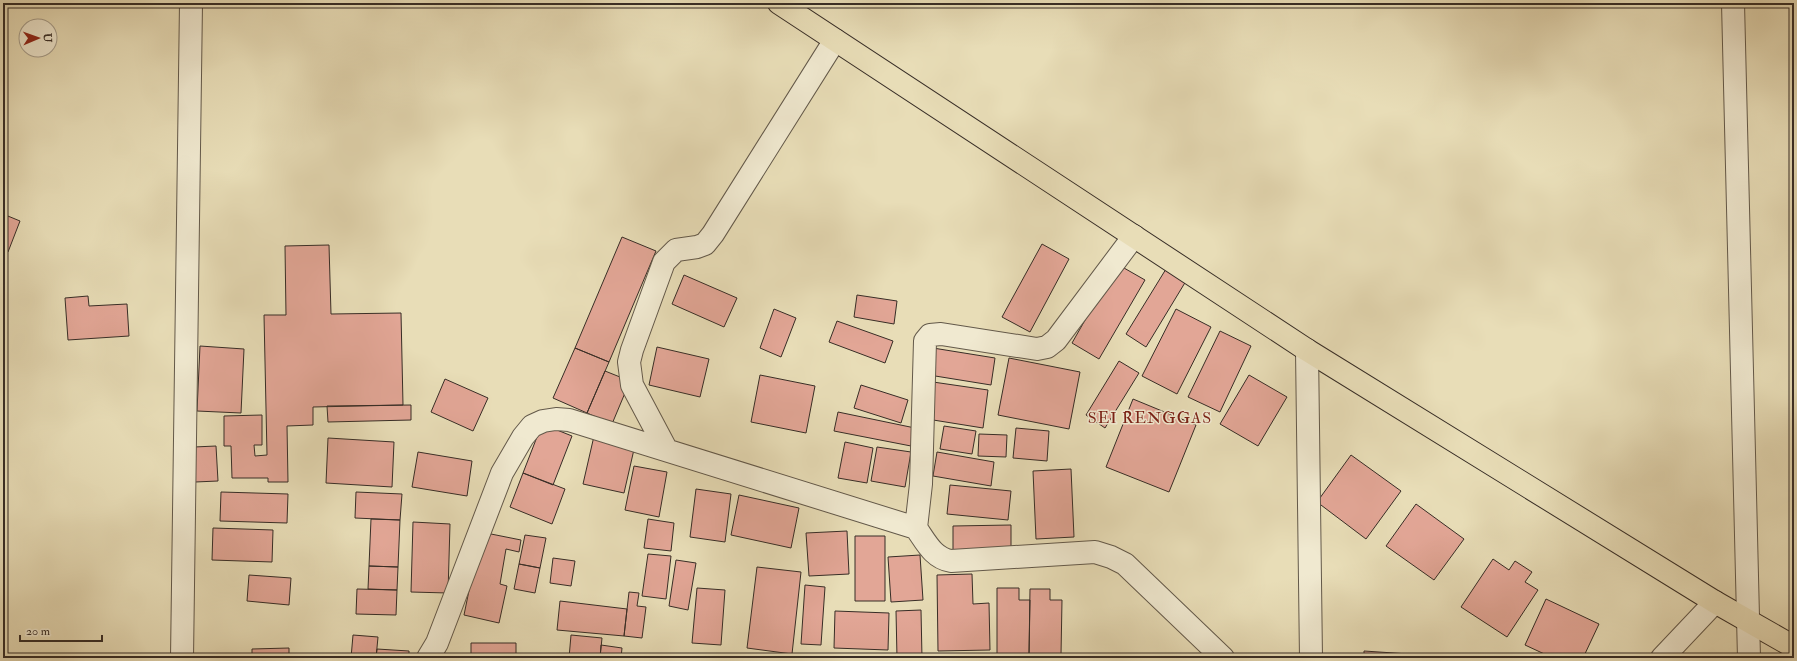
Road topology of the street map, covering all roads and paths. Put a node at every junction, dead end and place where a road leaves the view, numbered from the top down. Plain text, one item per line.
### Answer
1 (190, 3) edge
2 (779, 3) edge
3 (1733, 3) edge
4 (835, 40) junction
5 (1134, 236) junction
6 (1307, 350) junction
7 (666, 449) junction
8 (916, 528) junction
9 (1715, 602) junction
10 (1749, 621) junction
11 (1794, 647) edge
12 (182, 658) edge
13 (428, 658) edge
14 (1223, 658) edge
15 (1311, 658) edge
16 (1662, 658) edge
17 (1749, 658) edge

1 - 12 street
2 - 4 main road
3 - 10 street
4 - 5 main road
4 - 7 street
5 - 6 main road
5 - 8 street
6 - 9 main road
6 - 15 street
7 - 8 street
7 - 13 street
8 - 14 street
9 - 10 main road
9 - 16 street
10 - 11 main road
10 - 17 street

